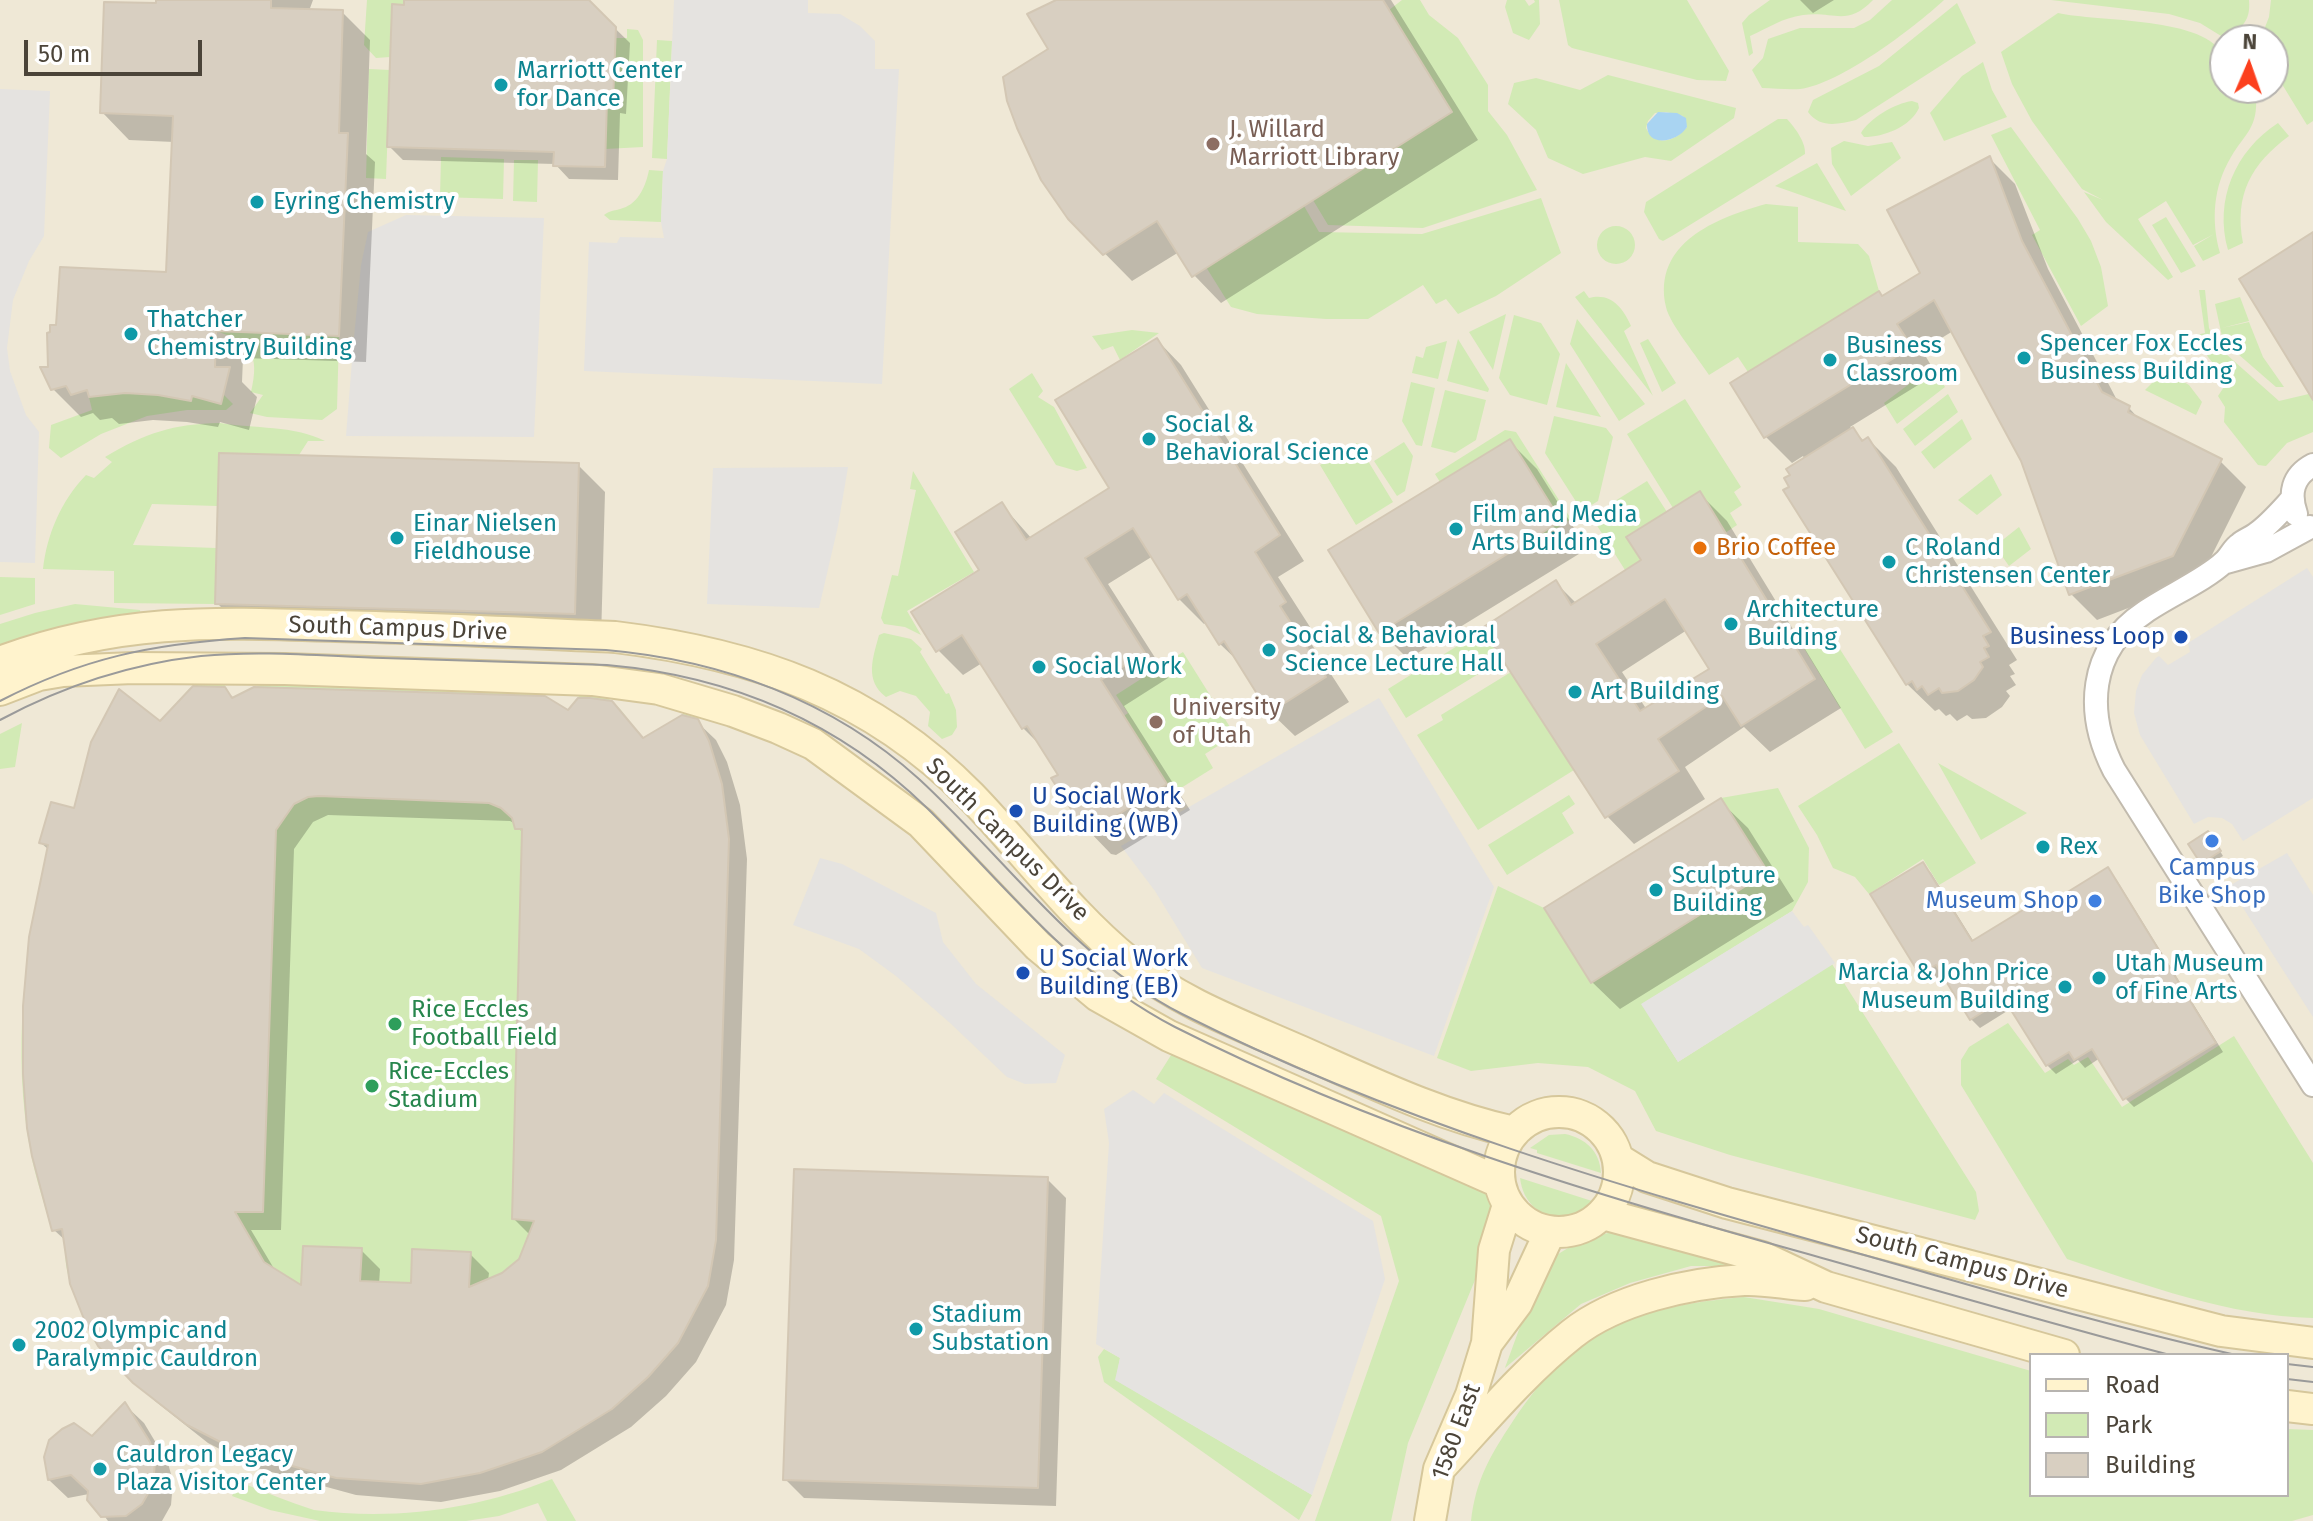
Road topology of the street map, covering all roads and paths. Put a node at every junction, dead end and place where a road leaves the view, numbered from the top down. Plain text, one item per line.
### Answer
1 (2313, 465) edge
2 (2291, 500) junction
3 (2311, 528) edge
4 (2223, 563) junction
5 (0, 662) edge
6 (0, 690) edge
7 (2313, 1085) edge
8 (1514, 1132) junction
9 (1618, 1159) junction
10 (1504, 1193) junction
11 (1603, 1214) junction
12 (1550, 1232) junction
13 (1826, 1287) junction
14 (1487, 1343) junction
15 (2313, 1343) edge
16 (2057, 1353) edge
17 (2289, 1406) edge
18 (2313, 1409) edge
19 (1439, 1469) junction
20 (1430, 1521) edge

1 - 2 street
2 - 3 street
2 - 4 street
3 - 4 street
4 - 7 street
5 - 8 street, South Campus Drive
6 - 10 street, South Campus Drive
8 - 9 street
8 - 10 street
9 - 11 street
9 - 15 street, South Campus Drive
10 - 12 street
10 - 14 street, 1580 East
11 - 12 street
11 - 13 street
12 - 14 street, 1580 East
13 - 16 street
13 - 19 street
14 - 19 street, 1580 East
17 - 18 street
19 - 20 street, 1580 East

